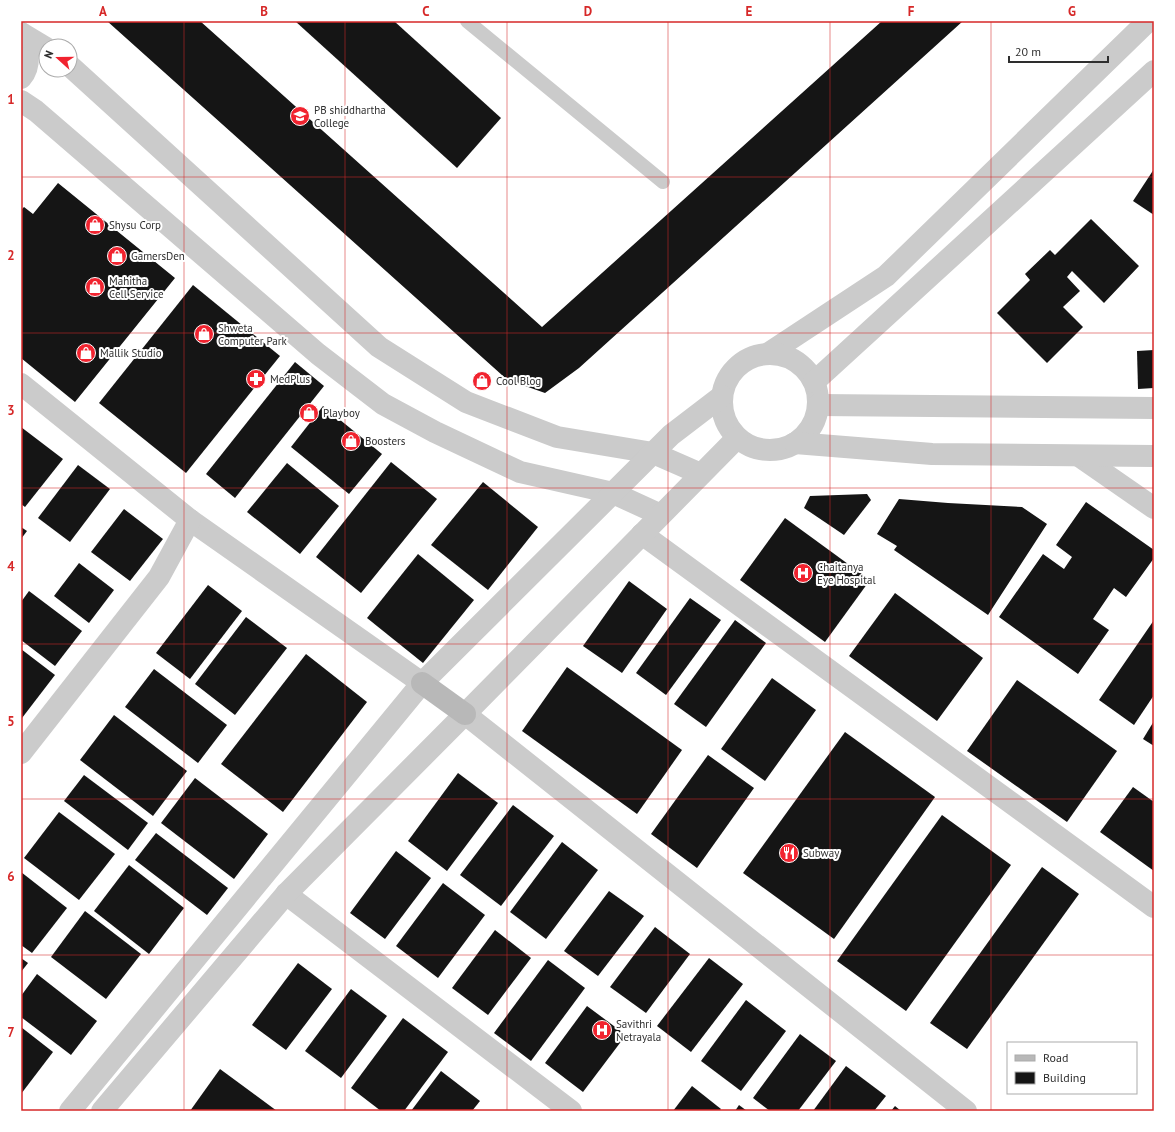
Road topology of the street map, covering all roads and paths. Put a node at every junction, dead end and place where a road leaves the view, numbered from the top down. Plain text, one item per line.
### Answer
1 (467, 21) edge
2 (1148, 21) edge
3 (21, 33) edge
4 (38, 43) edge
5 (1154, 70) edge
6 (78, 73) edge
7 (21, 78) edge
8 (21, 101) edge
9 (663, 182) dead end
10 (769, 353) junction
11 (814, 382) junction
12 (21, 384) edge
13 (722, 396) junction
14 (818, 405) junction
15 (1154, 408) edge
16 (737, 438) junction
17 (795, 443) junction
18 (653, 453) junction
19 (1079, 456) junction
20 (1154, 456) edge
21 (701, 474) junction
22 (613, 493) junction
23 (1154, 508) edge
24 (661, 515) junction
25 (190, 520) junction
26 (642, 534) junction
27 (422, 683) junction
28 (465, 714) junction
29 (21, 754) edge
30 (286, 894) junction
31 (1154, 907) edge
32 (86, 1092) junction
33 (106, 1110) edge
34 (70, 1111) edge
35 (571, 1111) edge
36 (966, 1111) edge

1 - 9 lane
2 - 10 street
3 - 4 street
3 - 7 street
5 - 11 street
6 - 18 street
8 - 22 street
10 - 11 street
10 - 13 street
11 - 14 street
12 - 25 street
13 - 16 street
13 - 18 street
14 - 15 street
14 - 17 street
16 - 17 street
16 - 21 street
17 - 19 street
18 - 21 street
18 - 22 street
19 - 20 street
19 - 23 street
21 - 24 street
22 - 24 street
22 - 27 street
24 - 26 street
25 - 27 street
25 - 29 street
26 - 28 street
26 - 31 street
27 - 28 main road
27 - 32 street
28 - 30 street
28 - 36 street
30 - 33 street
30 - 35 street
32 - 33 street
32 - 34 street

